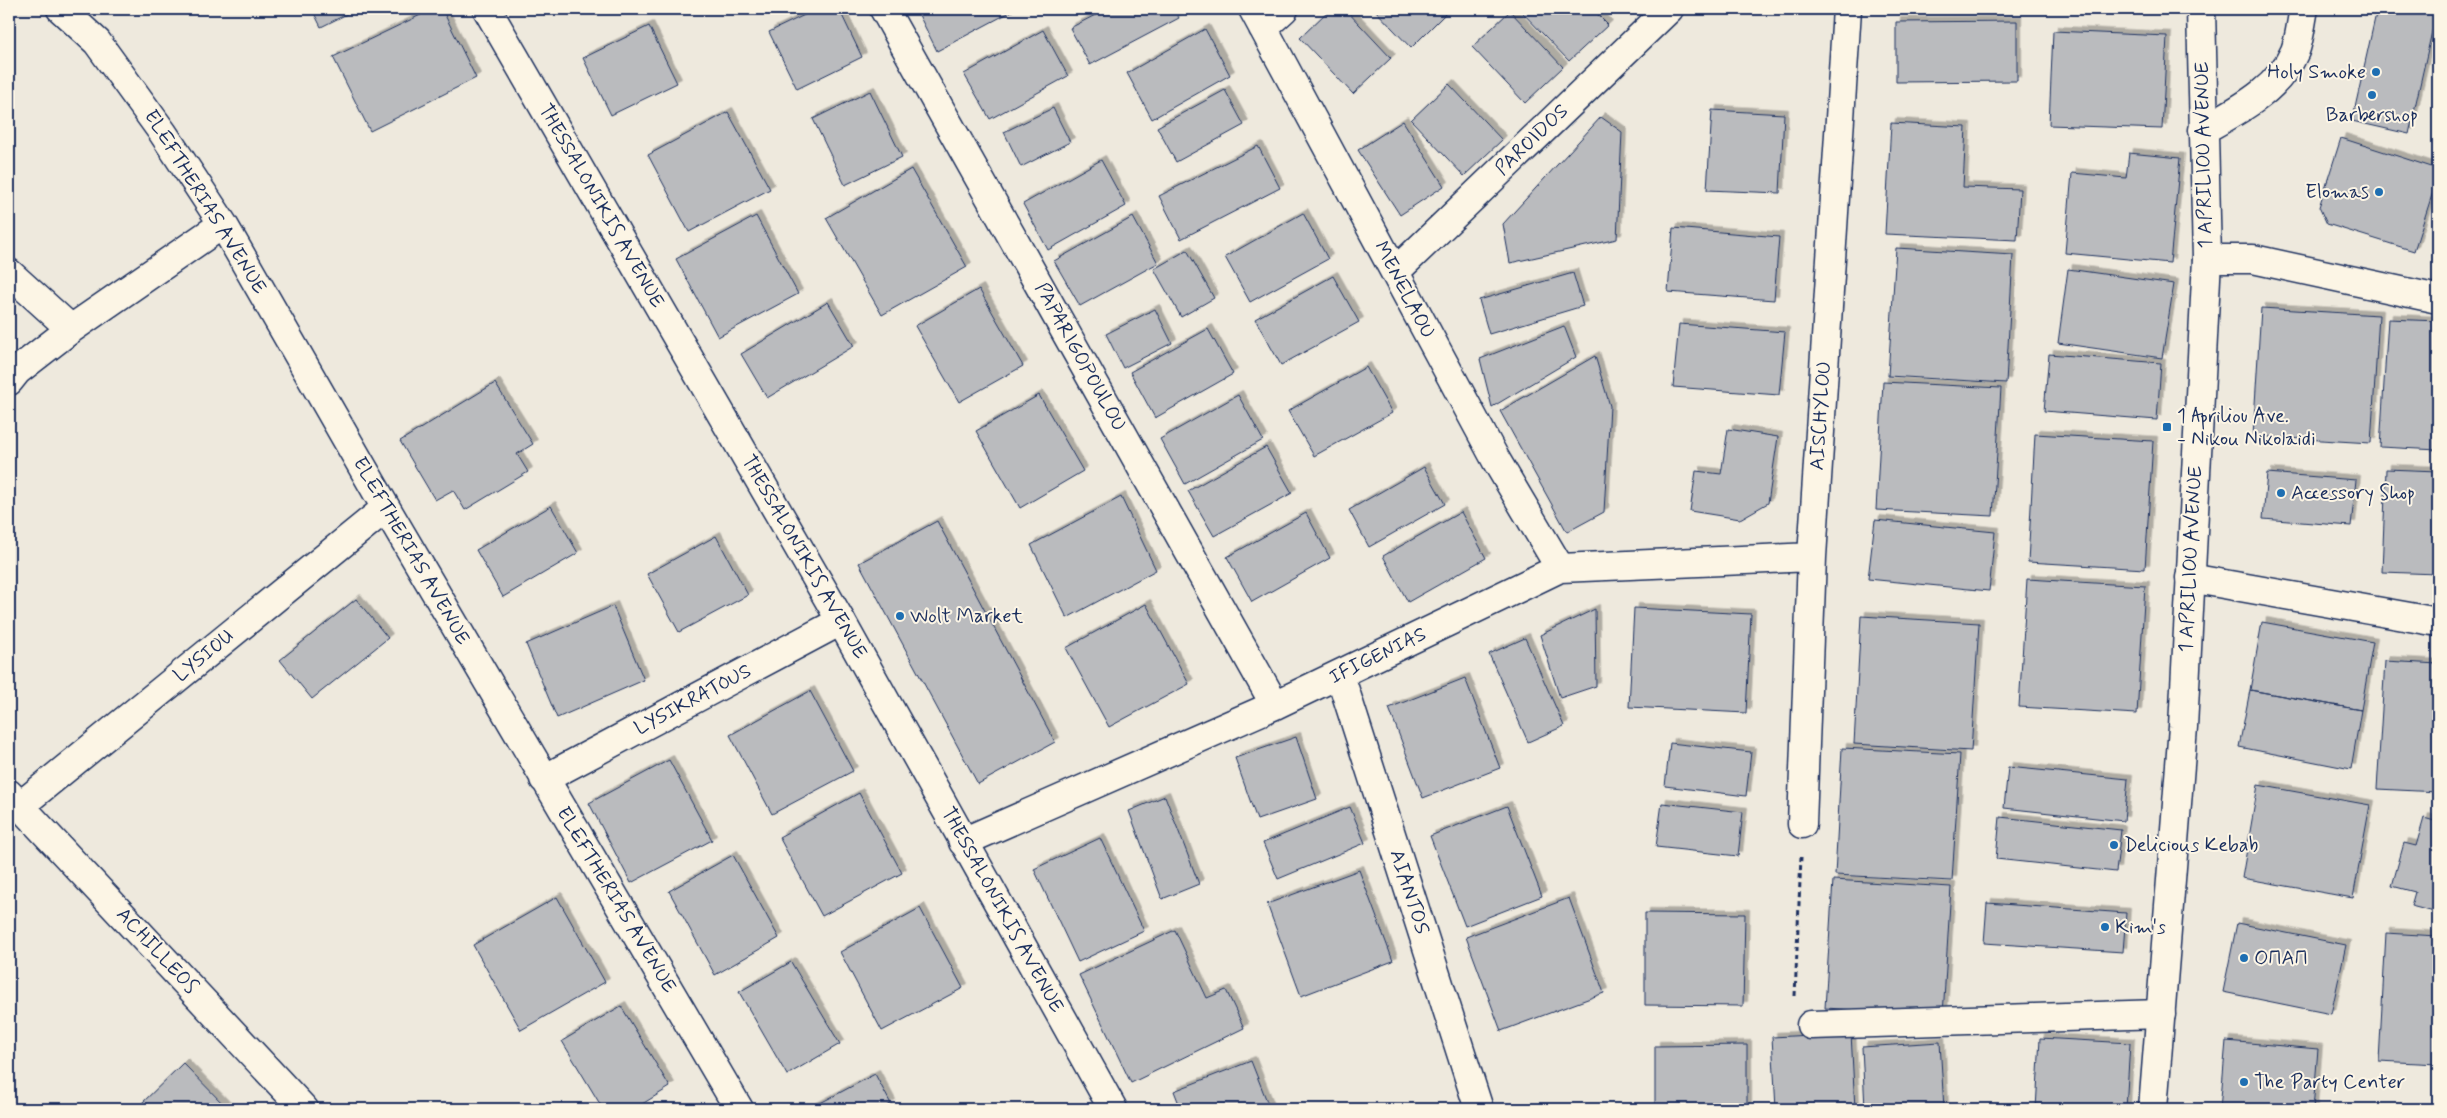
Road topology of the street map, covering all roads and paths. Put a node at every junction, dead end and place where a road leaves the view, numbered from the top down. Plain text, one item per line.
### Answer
1 (61, 9) edge
2 (486, 9) edge
3 (884, 9) edge
4 (1284, 9) edge
5 (1670, 9) edge
6 (1847, 9) edge
7 (2201, 9) edge
8 (2304, 9) edge
9 (1258, 18) edge
10 (2203, 130) junction
11 (223, 224) junction
12 (2207, 259) junction
13 (1395, 272) junction
14 (9, 273) edge
15 (2438, 299) edge
16 (71, 328) junction
17 (9, 382) edge
18 (386, 508) junction
19 (1812, 557) junction
20 (1560, 568) junction
21 (2190, 578) junction
22 (841, 621) junction
23 (2438, 622) edge
24 (1340, 675) junction
25 (1276, 705) junction
26 (544, 779) junction
27 (15, 800) edge
28 (1802, 824) joint
29 (964, 842) junction
30 (2160, 1014) junction
31 (1803, 1016) joint
32 (304, 1109) edge
33 (739, 1109) edge
34 (1113, 1109) edge
35 (1478, 1109) edge
36 (2153, 1109) edge

1 - 11 street, ELEFTHERIAS AVENUE
2 - 22 street, THESSALONIKIS AVENUE
3 - 25 street, PAPARIGOPOULOU
4 - 9 street
5 - 13 street, PAROIDOS
6 - 19 street, AISCHYLOU
7 - 10 street, 1 APRILIOU AVENUE
8 - 10 street
9 - 13 street, MENELAOU
10 - 12 street, 1 APRILIOU AVENUE
11 - 16 street
11 - 18 street, ELEFTHERIAS AVENUE
12 - 15 street
12 - 21 street, 1 APRILIOU AVENUE
13 - 20 street, MENELAOU
14 - 16 street
16 - 17 street
18 - 26 street, ELEFTHERIAS AVENUE
18 - 27 street, LYSIOU
19 - 20 street, IFIGENIAS
19 - 28 street, AISCHYLOU
20 - 24 street, IFIGENIAS
21 - 23 street
21 - 30 street, 1 APRILIOU AVENUE
22 - 26 street, LYSIKRATOUS
22 - 29 street, THESSALONIKIS AVENUE
24 - 25 street, IFIGENIAS
24 - 35 street, AIANTOS
25 - 29 street, IFIGENIAS
26 - 33 street, ELEFTHERIAS AVENUE
27 - 32 street, ACHILLEOS
28 - 31 path
29 - 34 street, THESSALONIKIS AVENUE
30 - 31 street
30 - 36 street, 1 APRILIOU AVENUE

